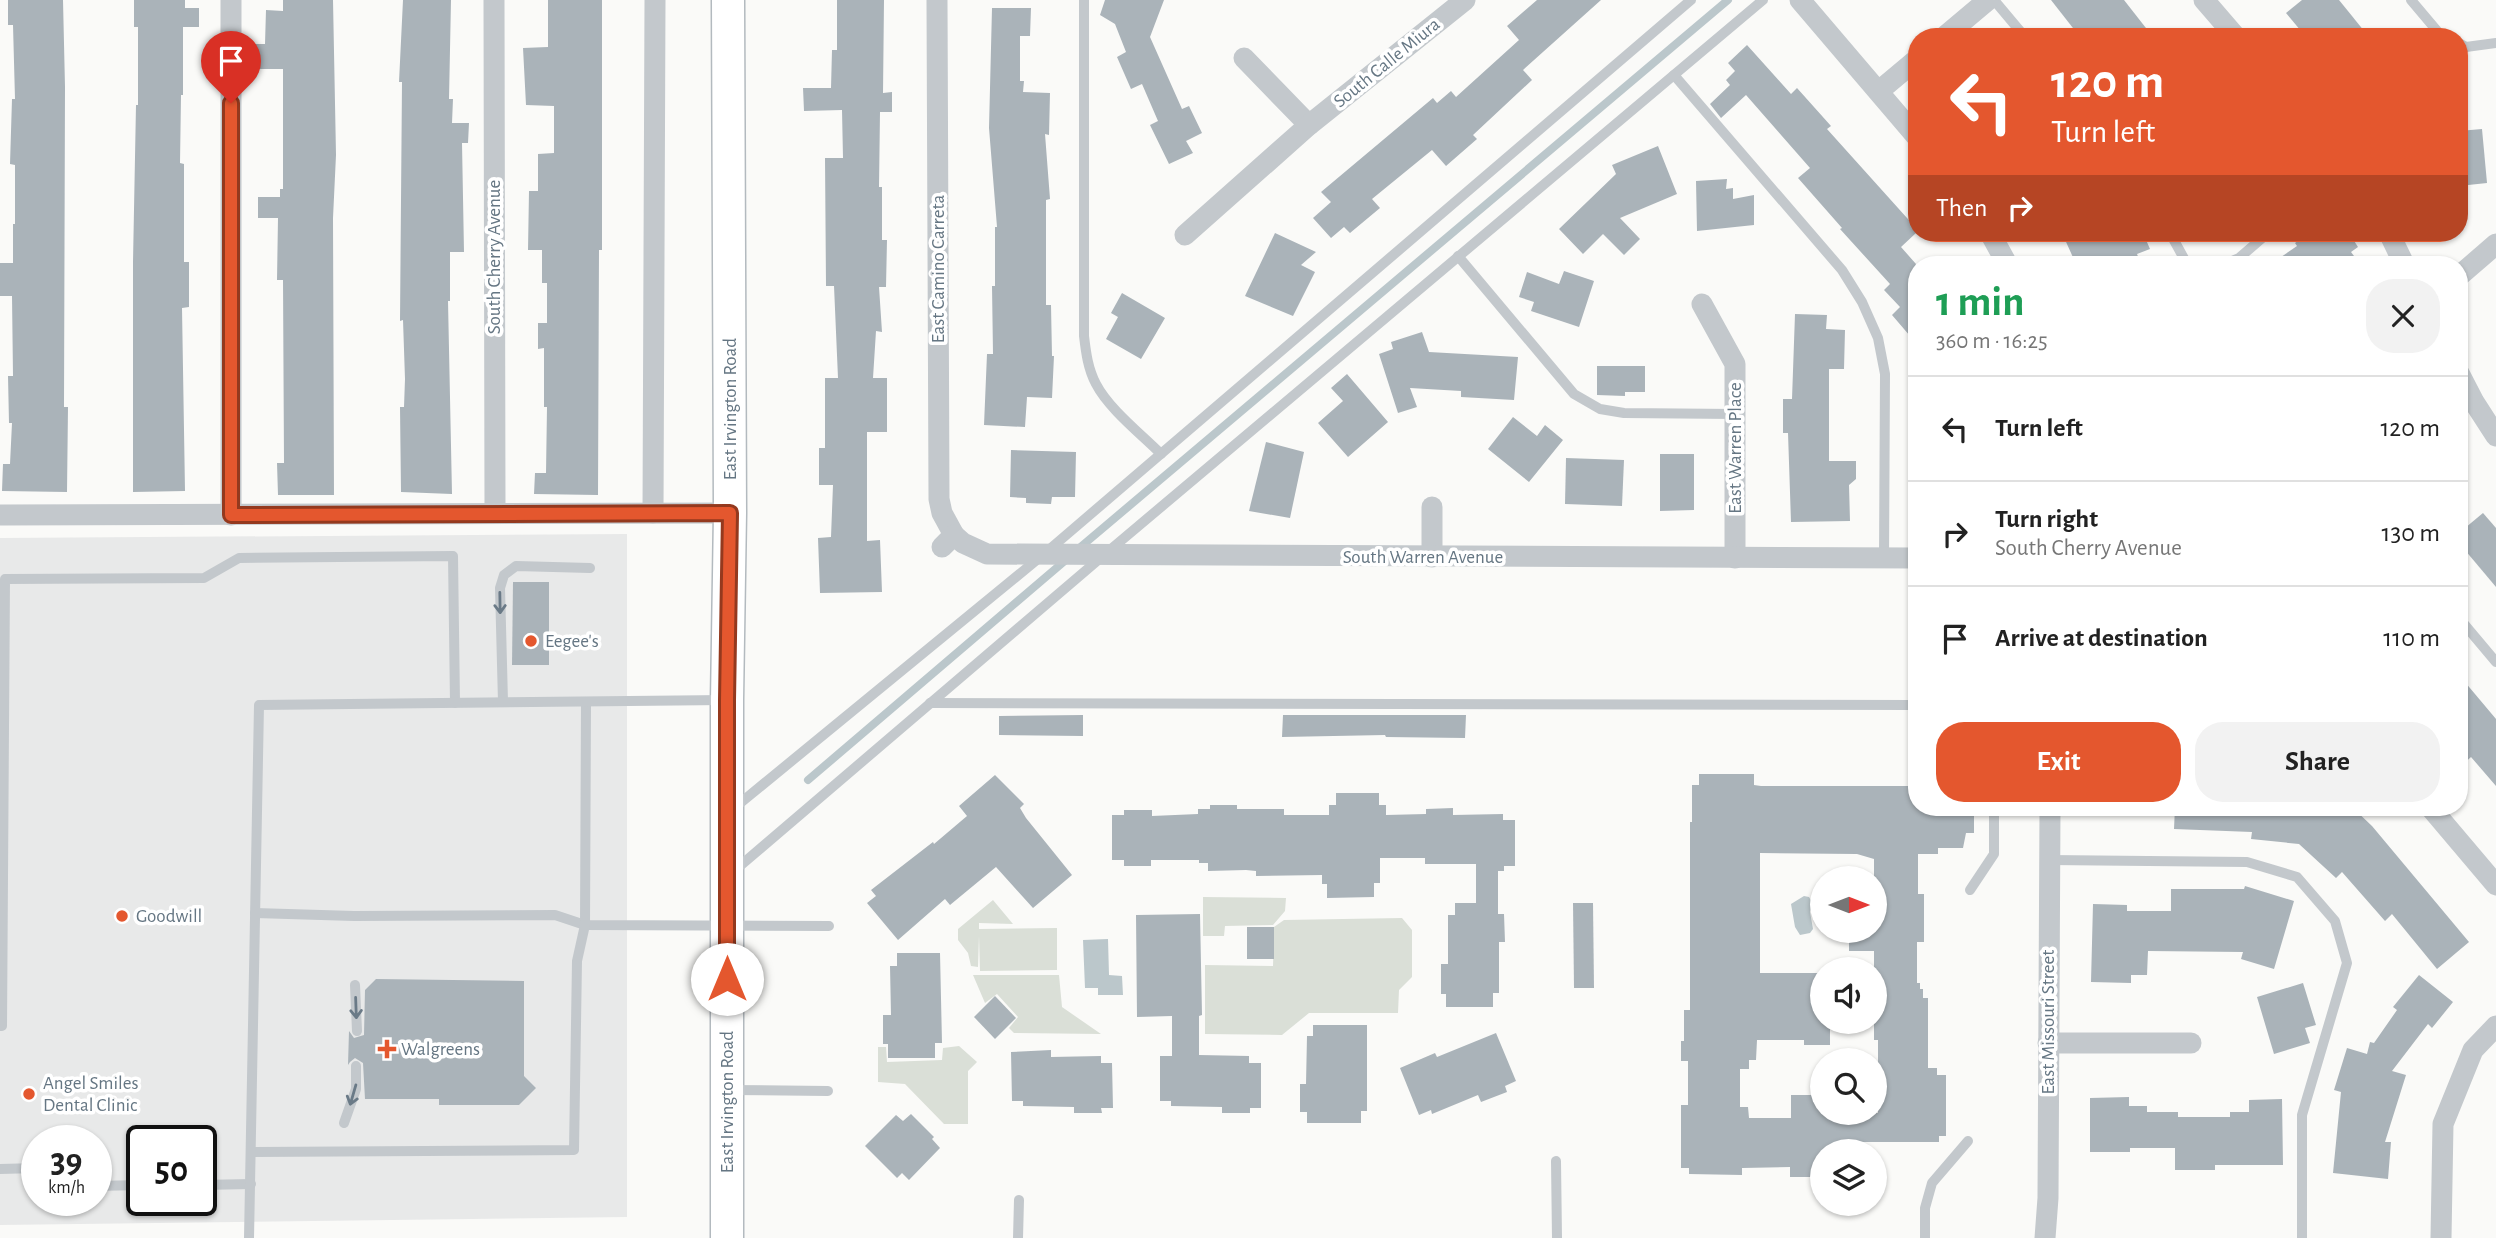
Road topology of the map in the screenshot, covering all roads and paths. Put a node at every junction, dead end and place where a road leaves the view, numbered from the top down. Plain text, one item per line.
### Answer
1 (231, 0) edge
2 (494, 0) edge
3 (655, 0) edge
4 (728, 0) edge
5 (937, 0) edge
6 (1084, 0) edge
7 (1465, 0) edge
8 (1691, 0) edge
9 (1763, 0) edge
10 (1800, 0) edge
11 (1988, 0) edge
12 (1994, 0) edge
13 (2204, 0) edge
14 (2411, 0) edge
15 (1955, 28) edge
16 (2017, 28) edge
17 (2228, 28) edge
18 (2435, 28) edge
19 (2496, 43) edge
20 (2468, 47) edge
21 (1244, 58) dead end
22 (1908, 67) edge
23 (1674, 75) junction
24 (1879, 91) junction
25 (1309, 125) junction
26 (1908, 126) edge
27 (1185, 235) dead end
28 (2258, 242) edge
29 (2496, 244) edge
30 (1458, 256) junction
31 (2241, 256) edge
32 (2468, 268) edge
33 (1702, 304) dead end
34 (2468, 392) edge
35 (1735, 414) junction
36 (2496, 436) edge
37 (1161, 454) junction
38 (1432, 507) dead end
39 (495, 513) junction
40 (653, 513) junction
41 (730, 513) junction
42 (0, 515) edge
43 (231, 515) junction
44 (948, 541) joint
45 (1044, 554) junction
46 (1104, 555) junction
47 (1432, 557) junction
48 (1735, 558) junction
49 (1884, 558) junction
50 (1908, 558) edge
51 (590, 568) dead end
52 (2468, 629) edge
53 (2496, 662) edge
54 (727, 700) junction
55 (503, 702) junction
56 (586, 702) junction
57 (455, 703) junction
58 (930, 703) junction
59 (1908, 705) edge
60 (728, 813) junction
61 (1994, 816) edge
62 (2050, 816) edge
63 (2438, 816) edge
64 (2049, 860) junction
65 (727, 876) junction
66 (2496, 885) edge
67 (1970, 890) dead end
68 (255, 913) junction
69 (728, 924) junction
70 (584, 925) junction
71 (829, 926) dead end
72 (355, 985) dead end
73 (0, 1026) edge
74 (2496, 1026) edge
75 (357, 1031) dead end
76 (2048, 1043) junction
77 (2191, 1043) dead end
78 (356, 1066) dead end
79 (727, 1090) junction
80 (828, 1091) dead end
81 (344, 1124) dead end
82 (1968, 1141) dead end
83 (251, 1152) junction
84 (1556, 1161) dead end
85 (21, 1168) edge
86 (0, 1169) edge
87 (251, 1184) junction
88 (217, 1185) edge
89 (1019, 1200) dead end
90 (249, 1238) edge
91 (727, 1238) edge
92 (1018, 1238) edge
93 (1557, 1238) edge
94 (1926, 1238) edge
95 (2045, 1238) edge
96 (2302, 1238) edge
97 (2441, 1238) edge

1 - 43 street
2 - 39 street, South Cherry Avenue
3 - 40 street
4 - 41 main road, East Irvington Road
5 - 44 street, East Camino Carreta
6 - 37 lane
7 - 25 street, South Calle Miura
8 - 37 lane
9 - 23 lane
10 - 24 street
11 - 15 street
12 - 16 lane
13 - 17 street
14 - 18 lane
19 - 20 lane
21 - 25 street
22 - 24 street
23 - 30 lane
23 - 49 lane
24 - 26 street
25 - 27 street, South Calle Miura
28 - 31 lane
29 - 32 street
30 - 35 lane
30 - 46 lane
33 - 35 street, East Warren Place
34 - 36 street
35 - 48 street, East Warren Place
37 - 45 lane
38 - 47 street
39 - 40 street
39 - 43 street
40 - 41 street
41 - 54 main road, East Irvington Road
42 - 43 street
44 - 45 street, South Warren Avenue
45 - 46 street, South Warren Avenue
45 - 60 lane
46 - 47 street, South Warren Avenue
46 - 58 lane
47 - 48 street, South Warren Avenue
48 - 49 street, South Warren Avenue
49 - 50 street, South Warren Avenue
51 -> 55 lane
52 - 53 lane
54 - 56 lane
54 - 60 main road, East Irvington Road
55 - 56 lane
55 - 57 lane
56 - 70 lane
57 - 68 lane
57 - 73 lane
58 - 59 lane
58 - 65 lane
60 - 65 main road, East Irvington Road
61 - 67 lane
62 - 64 street, East Missouri Street
63 - 66 street
64 - 76 street, East Missouri Street
64 - 96 lane
65 - 69 main road, East Irvington Road
68 - 70 lane
68 - 83 lane
69 - 70 lane
69 - 71 lane
69 - 79 main road, East Irvington Road
70 - 83 lane
72 -> 75 lane
74 - 97 street
76 - 77 street
76 - 95 street, East Missouri Street
78 -> 81 lane
79 - 80 lane
79 - 91 main road, East Irvington Road
82 - 94 lane
83 - 87 lane
84 - 93 lane
85 - 86 lane
87 - 88 lane
87 - 90 lane
89 - 92 lane

